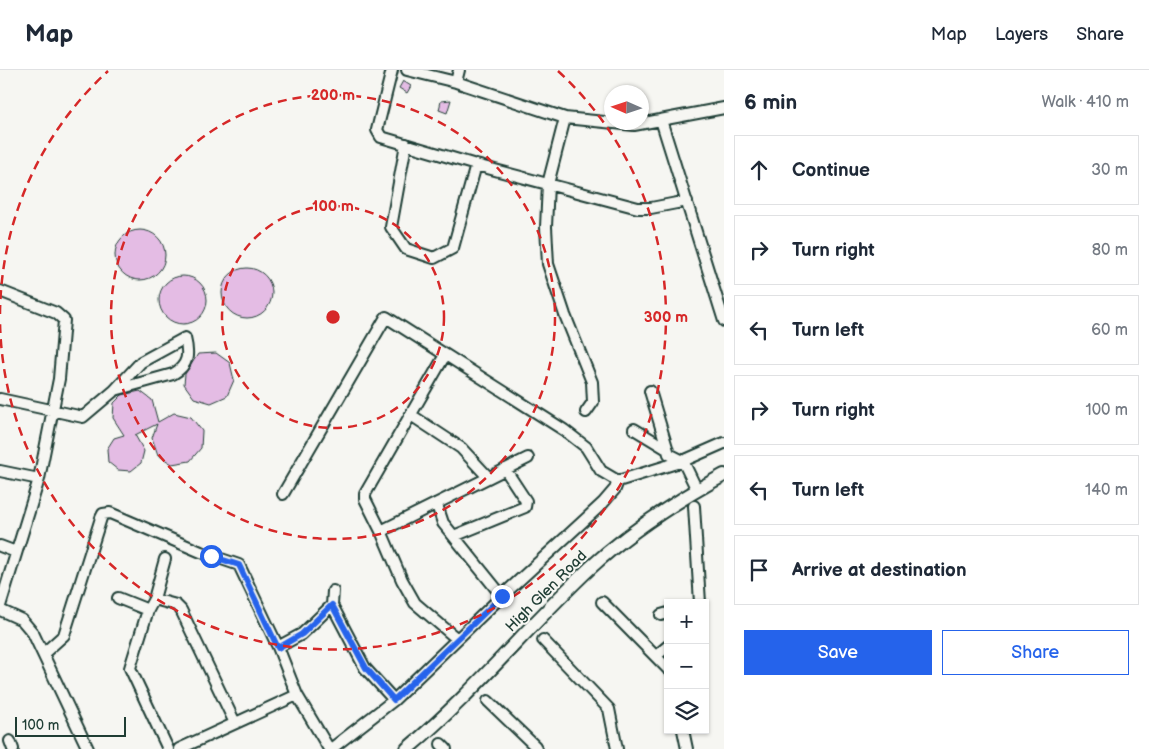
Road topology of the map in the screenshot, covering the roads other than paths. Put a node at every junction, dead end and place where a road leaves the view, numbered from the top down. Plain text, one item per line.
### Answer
1 (392, 70) edge
2 (408, 70) edge
3 (460, 70) edge
4 (456, 82) junction
5 (724, 108) edge
6 (565, 118) junction
7 (661, 120) junction
8 (406, 144) junction
9 (476, 165) junction
10 (548, 184) junction
11 (687, 201) junction
12 (0, 292) edge
13 (724, 321) edge
14 (445, 355) junction
15 (115, 390) junction
16 (650, 391) dead end
17 (0, 399) edge
18 (53, 410) junction
19 (586, 412) dead end
20 (411, 415) junction
21 (634, 429) dead end
22 (724, 443) edge
23 (667, 449) junction
24 (528, 458) dead end
25 (683, 461) junction
26 (505, 469) junction
27 (0, 471) edge
28 (724, 475) edge
29 (488, 477) junction
30 (39, 479) junction
31 (618, 481) junction
32 (697, 490) junction
33 (283, 494) dead end
34 (437, 505) junction
35 (694, 506) dead end
36 (381, 532) junction
37 (454, 536) junction
38 (0, 546) edge
39 (16, 552) junction
40 (165, 559) dead end
41 (332, 591) dead end
42 (502, 596) junction
43 (118, 598) dead end
44 (154, 599) junction
45 (699, 599) edge
46 (602, 602) dead end
47 (332, 605) junction
48 (0, 606) edge
49 (0, 610) edge
50 (148, 610) junction
51 (457, 639) junction
52 (543, 640) dead end
53 (278, 648) junction
54 (664, 649) edge
55 (44, 653) junction
56 (656, 656) junction
57 (664, 665) edge
58 (297, 695) junction
59 (394, 700) junction
60 (488, 701) dead end
61 (235, 723) junction
62 (684, 734) edge
63 (88, 749) edge
64 (168, 749) edge
65 (179, 749) edge
66 (330, 749) edge
67 (406, 749) edge
68 (536, 749) edge
69 (618, 749) edge
70 (687, 749) edge

1 - 8 street
2 - 4 street
3 - 4 street
4 - 6 street
5 - 7 street
6 - 7 street
6 - 10 street
7 - 11 street
8 - 9 street
8 - 9 street
9 - 10 street
10 - 11 street
10 - 19 street
11 - 13 street
12 - 18 street
14 - 20 street
14 - 31 street
14 - 33 street
15 - 15 street
15 - 18 street
16 - 23 street
17 - 18 street
18 - 30 street
20 - 29 street
20 - 36 street
21 - 23 street
22 - 25 street
23 - 25 street
24 - 26 street
25 - 31 street
25 - 32 street
26 - 29 street
26 - 37 street
27 - 30 street
28 - 32 main road, High Glen Road
29 - 34 street
30 - 39 street
31 - 42 street
32 - 67 main road, High Glen Road
34 - 36 street
34 - 37 street
35 - 45 street
36 - 51 street
37 - 42 street
38 - 39 street
39 - 48 street
40 - 44 street
41 - 47 street
42 - 51 street
43 - 50 street
44 - 50 street
44 - 61 street
46 - 56 street
47 - 53 street
47 - 59 street
49 - 55 street
50 - 64 street
51 - 59 street
52 - 69 street
53 - 55 street
53 - 58 street
54 - 56 street
55 - 63 street
56 - 57 street
58 - 61 street
58 - 66 street
59 - 66 street
60 - 68 street
61 - 65 street
62 - 70 street

